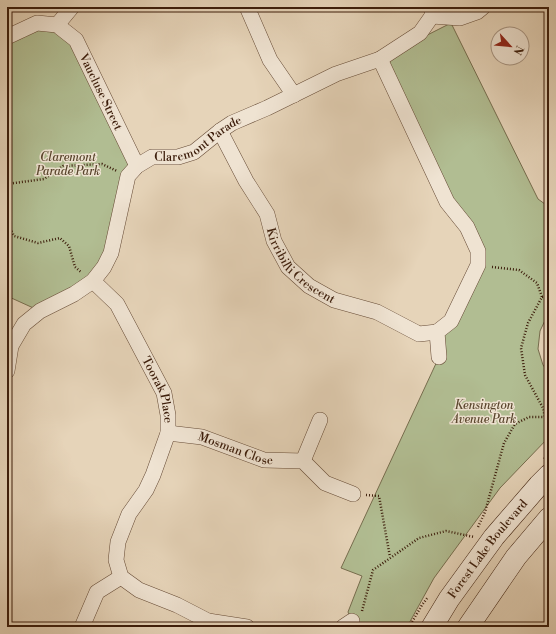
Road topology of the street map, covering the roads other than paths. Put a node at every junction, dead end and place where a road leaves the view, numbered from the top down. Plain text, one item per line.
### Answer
1 (72, 7) edge
2 (247, 7) edge
3 (483, 7) edge
4 (432, 11) edge
5 (57, 25) junction
6 (7, 37) edge
7 (380, 59) junction
8 (294, 95) junction
9 (220, 131) junction
10 (133, 171) junction
11 (93, 281) junction
12 (437, 332) junction
13 (439, 357) dead end
14 (7, 371) edge
15 (320, 420) dead end
16 (168, 433) junction
17 (303, 461) junction
18 (549, 475) edge
19 (353, 494) road end
20 (549, 518) edge
21 (121, 577) junction
22 (82, 627) edge
23 (247, 627) edge
24 (432, 627) edge
25 (468, 627) edge

1 - 5 street
2 - 8 street
3 - 4 street
4 - 7 street, Claremont Parade
5 - 6 street
5 - 10 street, Vaucluse Street
7 - 8 street, Claremont Parade
7 - 12 street
8 - 9 street, Claremont Parade
9 - 10 street, Claremont Parade
9 - 12 street, Kirribilli Crescent
10 - 11 street
11 - 14 street
11 - 16 street, Toorak Place
12 - 13 street
15 - 17 street
16 - 17 street, Mosman Close
16 - 21 street, Toorak Place
17 - 19 street
18 - 24 main road, Forest Lake Boulevard
20 - 25 main road
21 - 22 street
21 - 23 street

